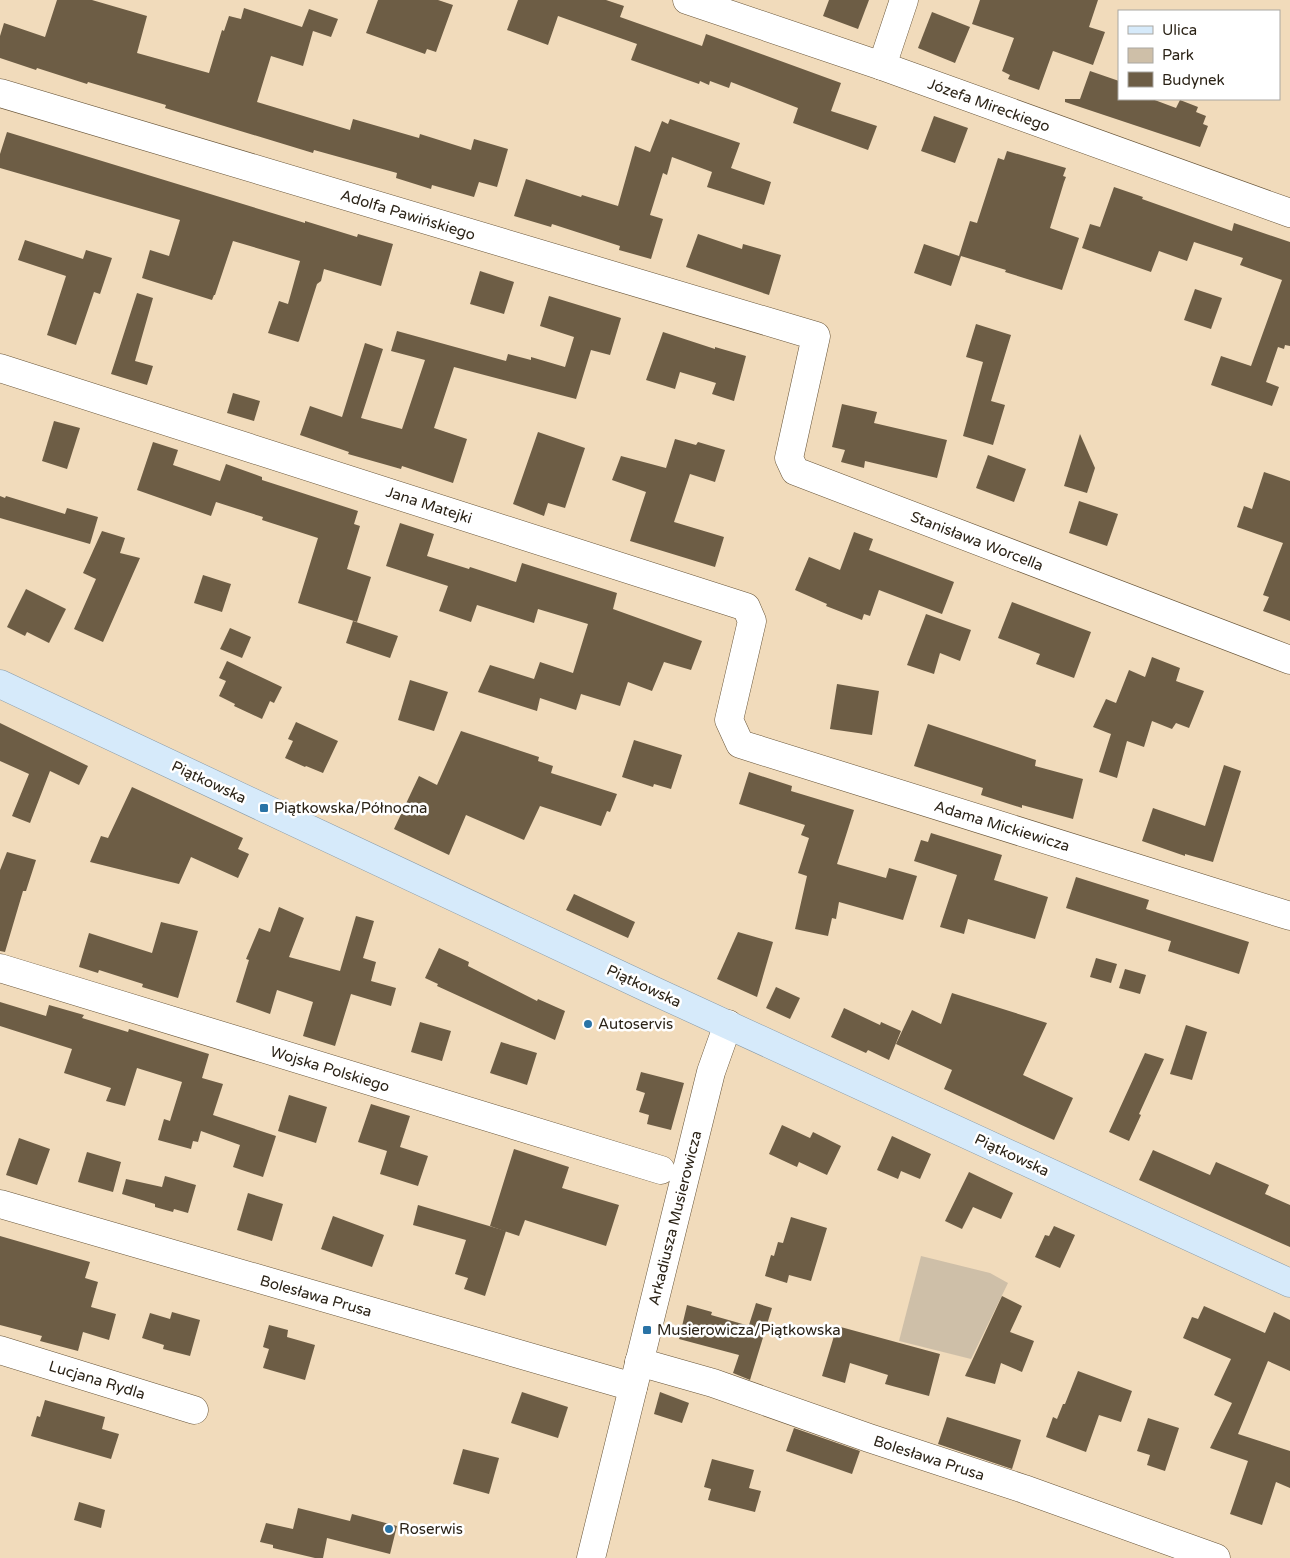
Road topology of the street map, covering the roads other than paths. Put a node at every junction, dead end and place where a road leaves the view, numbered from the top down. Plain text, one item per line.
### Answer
1 (687, 0) edge
2 (904, 0) edge
3 (882, 66) junction
4 (0, 93) edge
5 (1290, 213) edge
6 (816, 336) joint
7 (0, 368) edge
8 (1290, 660) edge
9 (0, 684) edge
10 (729, 720) joint
11 (1290, 916) edge
12 (0, 968) edge
13 (728, 1024) junction
14 (661, 1170) dead end
15 (0, 1204) edge
16 (1290, 1282) edge
17 (0, 1350) edge
18 (636, 1374) junction
19 (194, 1410) dead end
20 (591, 1558) edge
21 (1216, 1558) edge

1 - 3 street, Józefa Mireckiego
2 - 3 street
3 - 5 street, Józefa Mireckiego
4 - 6 street, Adolfa Pawińskiego
6 - 8 street, Stanisława Worcella
7 - 10 street, Jana Matejki
9 - 13 main road, Piątkowska
10 - 11 street, Adama Mickiewicza
12 - 14 street, Wojska Polskiego
13 - 16 main road, Piątkowska
13 - 18 street, Arkadiusza Musierowicza
15 - 18 street, Bolesława Prusa
17 - 19 street, Lucjana Rydla
18 - 20 street, Arkadiusza Musierowicza
18 - 21 street, Bolesława Prusa

